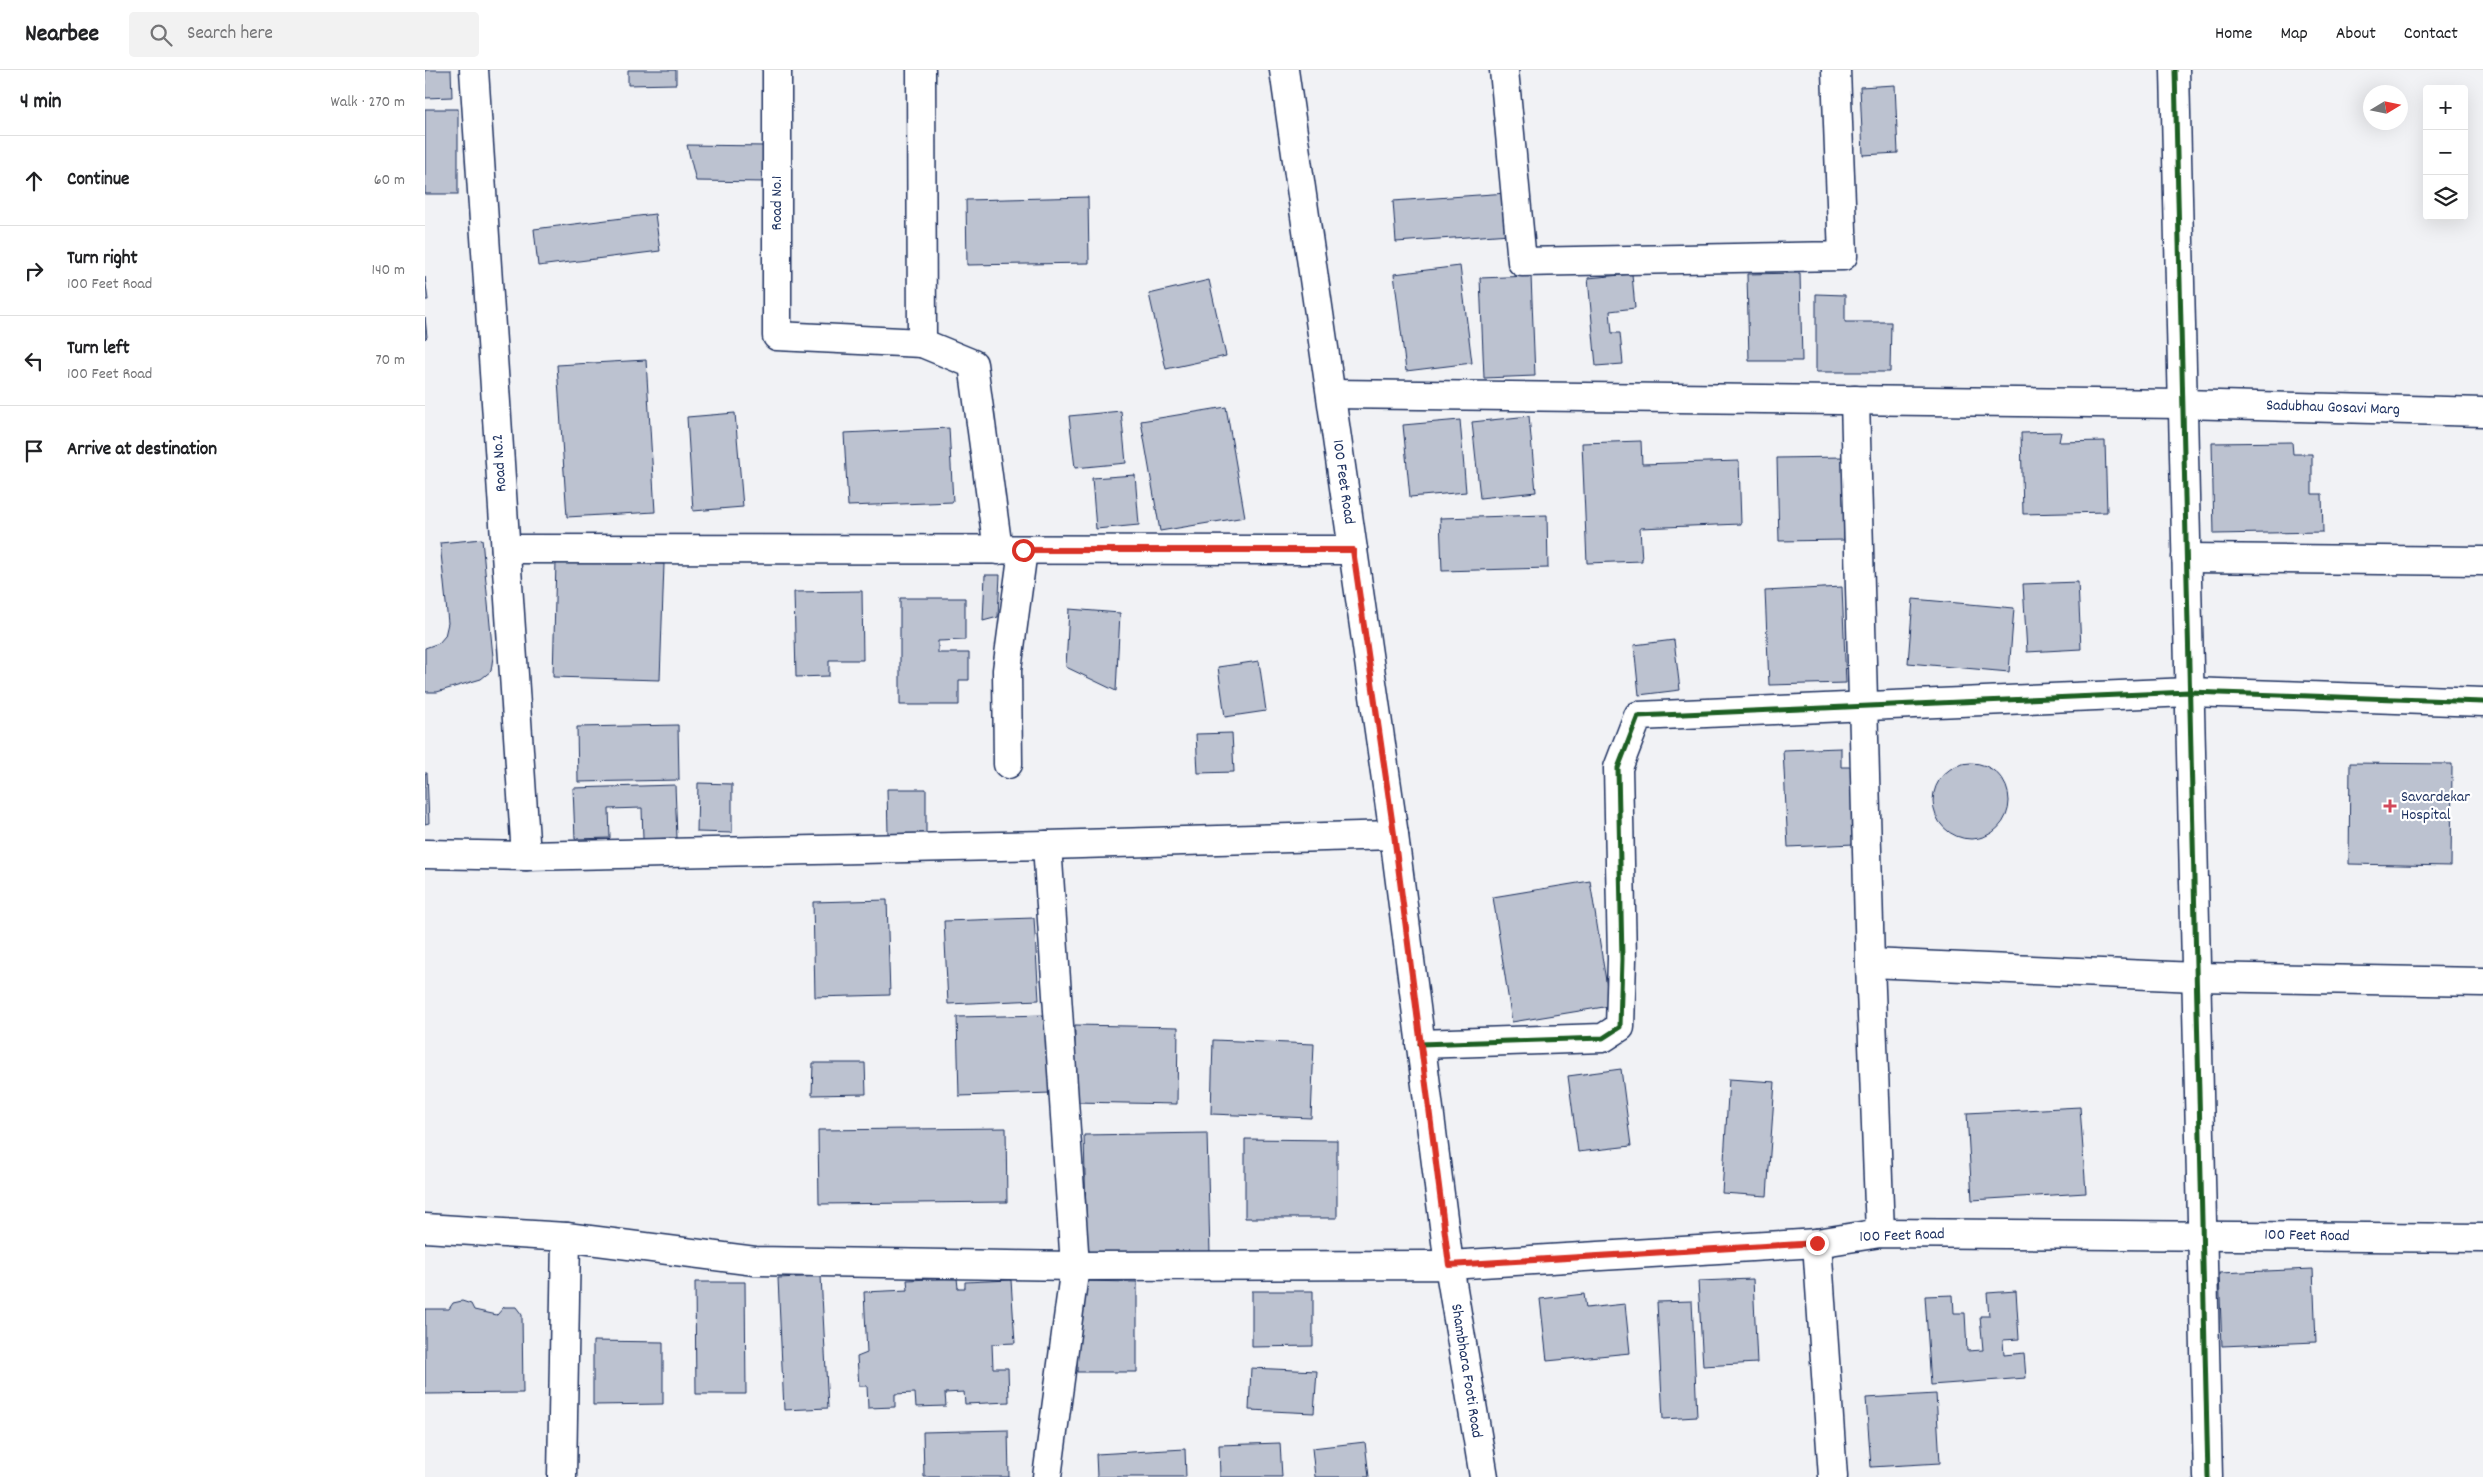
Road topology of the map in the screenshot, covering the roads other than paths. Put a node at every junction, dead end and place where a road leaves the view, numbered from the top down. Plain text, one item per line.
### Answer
1 (474, 70) edge
2 (777, 70) edge
3 (921, 70) edge
4 (1285, 70) edge
5 (1504, 70) edge
6 (1836, 70) edge
7 (2175, 70) edge
8 (922, 343) junction
9 (1331, 394) junction
10 (1855, 400) junction
11 (2182, 404) junction
12 (2483, 412) edge
13 (506, 549) junction
14 (1011, 550) junction
15 (1353, 550) junction
16 (2186, 558) junction
17 (2483, 561) edge
18 (2189, 692) junction
19 (2483, 702) edge
20 (1863, 708) junction
21 (1008, 764) dead end
22 (1394, 834) junction
23 (1047, 845) junction
24 (425, 854) edge
25 (526, 856) junction
26 (1870, 962) junction
27 (2196, 977) junction
28 (2483, 982) edge
29 (1420, 1044) junction
30 (425, 1228) edge
31 (1880, 1233) junction
32 (2202, 1235) junction
33 (566, 1236) junction
34 (2483, 1238) edge
35 (1817, 1243) junction
36 (1449, 1265) junction
37 (1075, 1266) junction
38 (562, 1477) edge
39 (1047, 1477) edge
40 (1483, 1477) edge
41 (1833, 1477) edge
42 (2207, 1477) edge

1 - 13 street, Road No.2
2 - 8 street, Road No.1
3 - 8 street
4 - 9 street, 100 Feet Road
5 - 6 street
7 - 11 street
8 - 14 street
9 - 10 street, Sadubhau Gosavi Marg
9 - 15 street, 100 Feet Road
10 - 11 street, Sadubhau Gosavi Marg
10 - 20 street
11 - 12 street, Sadubhau Gosavi Marg
11 - 16 street
13 - 14 street
13 - 25 street, Road No.2
14 - 15 street
14 - 21 street
15 - 22 street, 100 Feet Road
16 - 17 street
16 - 18 street
18 - 19 street
18 - 20 street
18 - 27 street
20 - 26 street
20 - 29 street
22 - 23 street
22 - 29 street, 100 Feet Road
23 - 25 street
23 - 37 street
24 - 25 street
26 - 27 street
26 - 31 street
27 - 28 street
27 - 32 street
29 - 36 street, 100 Feet Road
30 - 33 street
31 - 32 street, 100 Feet Road
31 - 35 street, 100 Feet Road
32 - 34 street, 100 Feet Road
32 - 42 street
33 - 37 street
33 - 38 street
35 - 36 street, 100 Feet Road
35 - 41 street
36 - 37 street
36 - 40 street, Shambhara Footi Road
37 - 39 street

